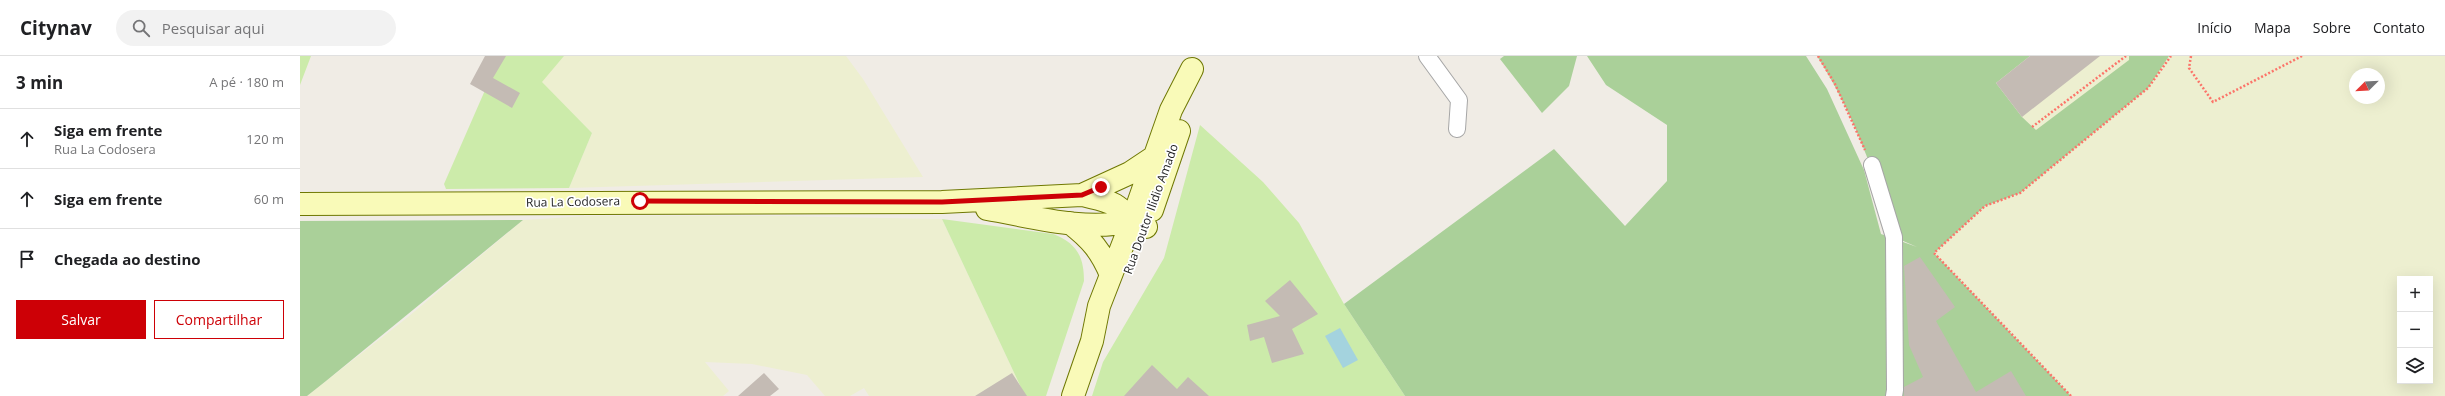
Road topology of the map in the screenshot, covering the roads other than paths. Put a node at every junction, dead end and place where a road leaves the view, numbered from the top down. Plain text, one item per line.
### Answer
1 (1427, 56) edge
2 (1193, 63) edge
3 (1457, 129) dead end
4 (1154, 157) junction
5 (1872, 165) road end
6 (1082, 195) junction
7 (942, 202) junction
8 (300, 204) edge
9 (1070, 223) junction
10 (1139, 224) junction
11 (1111, 275) junction
12 (1092, 342) junction
13 (1073, 396) edge
14 (1894, 396) edge

1 - 3 street
2 - 4 main road, Rua Doutor Ilídio Amado
2 - 10 main road, Rua Doutor Ilídio Amado
4 - 6 main road
4 - 10 main road, Rua Doutor Ilídio Amado
5 - 14 street
6 - 7 main road
6 - 10 main road
7 - 8 main road, Rua La Codosera
7 - 9 main road
9 - 10 main road
9 - 11 main road
10 - 11 main road, Rua Doutor Ilídio Amado
10 - 12 main road, Rua Doutor Ilídio Amado
11 - 12 main road, Rua Doutor Ilídio Amado
12 - 13 main road, Rua Doutor Ilídio Amado

